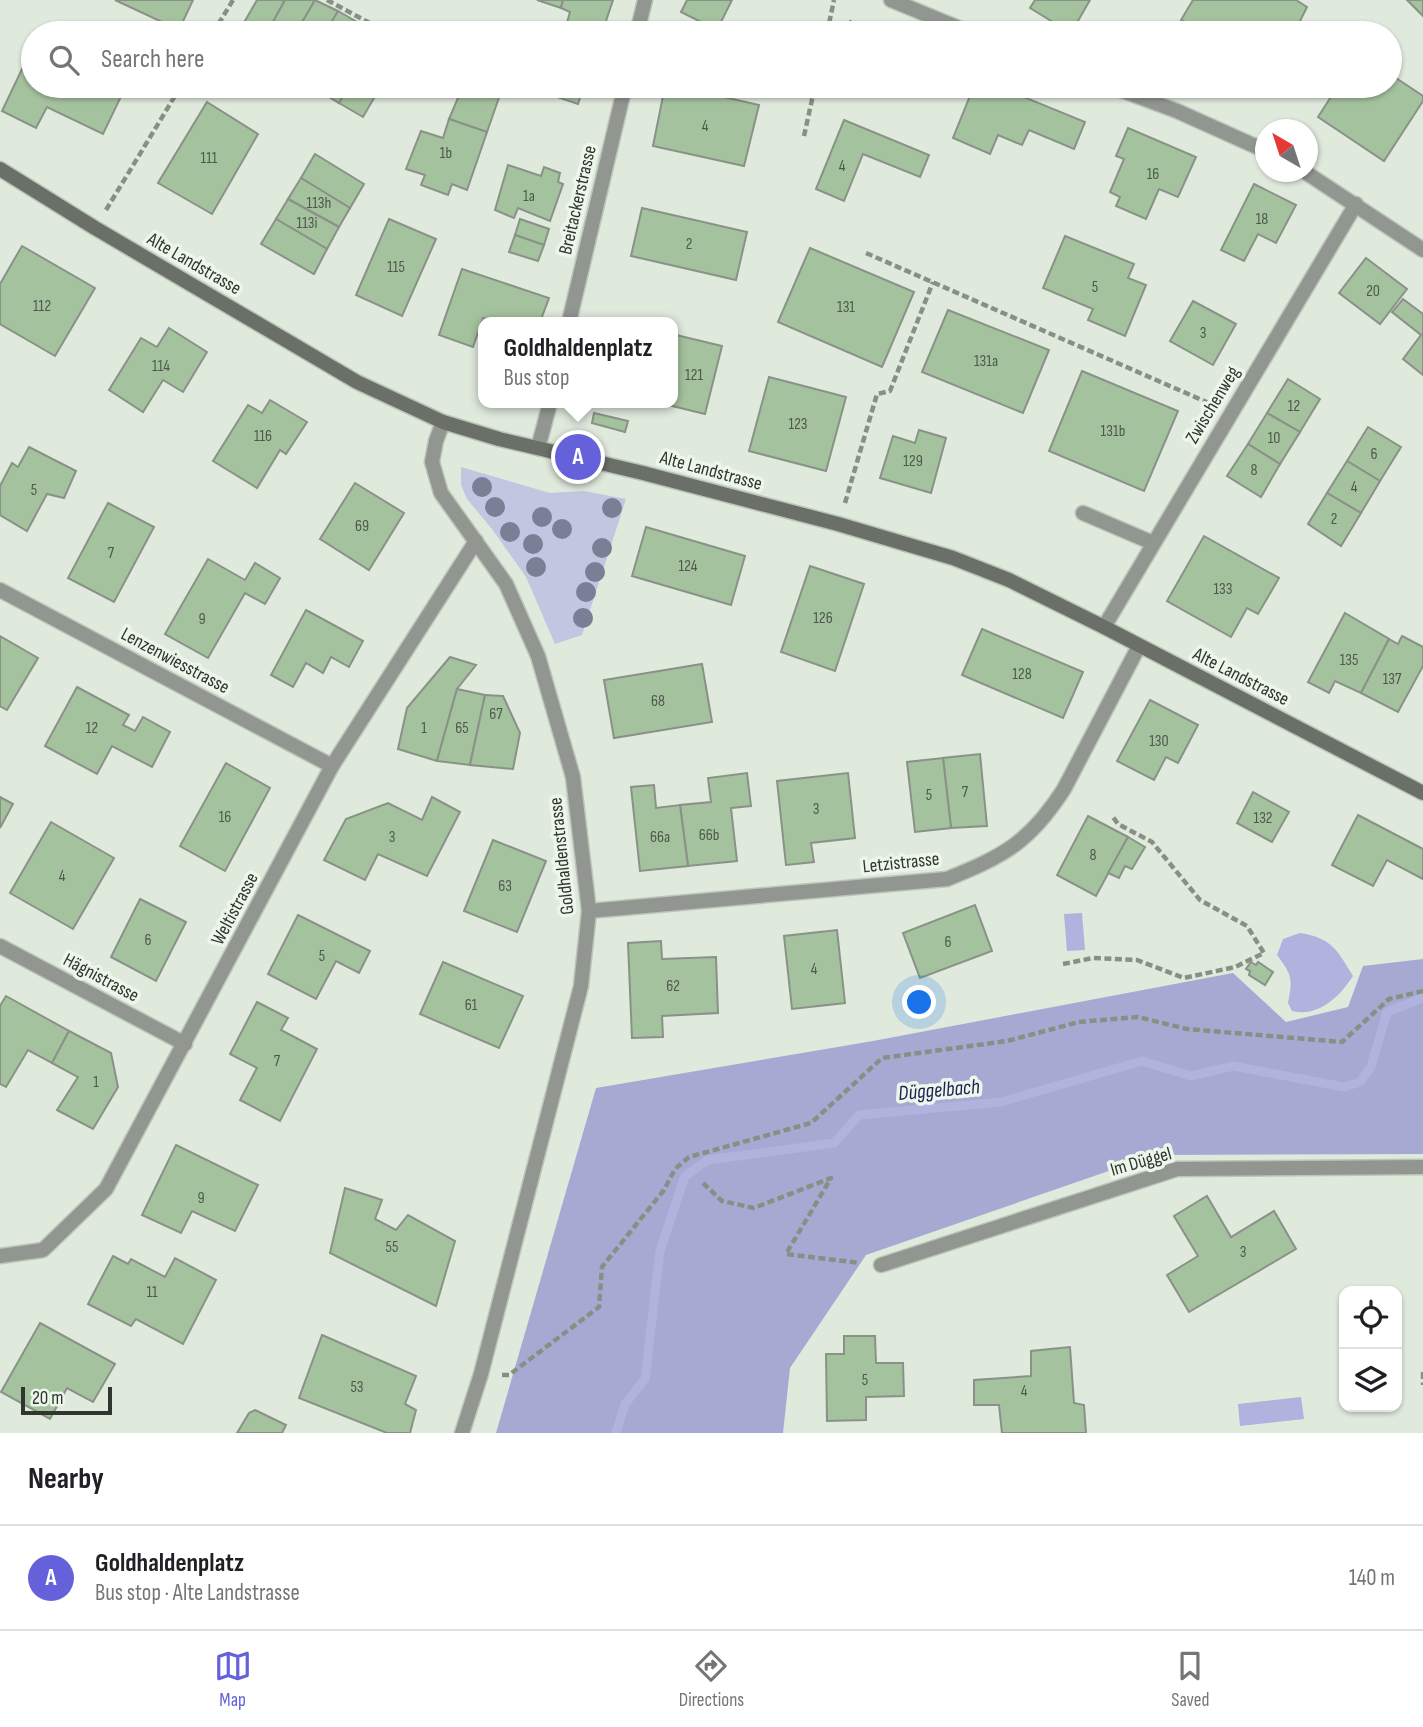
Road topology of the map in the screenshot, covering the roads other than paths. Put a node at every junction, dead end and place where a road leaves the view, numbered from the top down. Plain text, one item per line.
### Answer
1 (645, 0) edge
2 (891, 0) edge
3 (640, 21) edge
4 (942, 21) edge
5 (622, 98) edge
6 (1142, 98) edge
7 (1255, 146) edge
8 (0, 169) edge
9 (1318, 180) edge
10 (1356, 204) junction
11 (1423, 250) edge
12 (570, 317) edge
13 (549, 408) edge
14 (443, 422) junction
15 (538, 448) junction
16 (1083, 513) dead end
17 (477, 541) junction
18 (1153, 543) junction
19 (0, 590) edge
20 (1104, 627) junction
21 (1139, 646) junction
22 (332, 766) junction
23 (1423, 793) edge
24 (589, 911) junction
25 (0, 946) edge
26 (185, 1044) junction
27 (1423, 1167) edge
28 (0, 1256) edge
29 (881, 1265) road end
30 (462, 1433) edge

1 - 3 street
2 - 4 street
5 - 12 street, Breitackerstrasse
6 - 7 street
8 - 14 main road, Alte Landstrasse
9 - 10 street
10 - 11 street
10 - 18 street, Zwischenweg
13 - 15 street
14 - 15 main road, Alte Landstrasse
14 - 17 street, Goldhaldenstrasse
15 - 20 main road, Alte Landstrasse
16 - 18 street
17 - 22 street, Weltistrasse
17 - 24 street, Goldhaldenstrasse
18 - 20 street, Zwischenweg
19 - 22 street, Lenzenwiesstrasse
20 - 21 main road, Alte Landstrasse
21 - 23 main road, Alte Landstrasse
21 - 24 street, Letzistrasse
22 - 26 street, Weltistrasse
24 - 30 street, Goldhaldenstrasse
25 - 26 street, Hägnistrasse
26 - 28 street, Weltistrasse
27 - 29 street, Im Düggel

